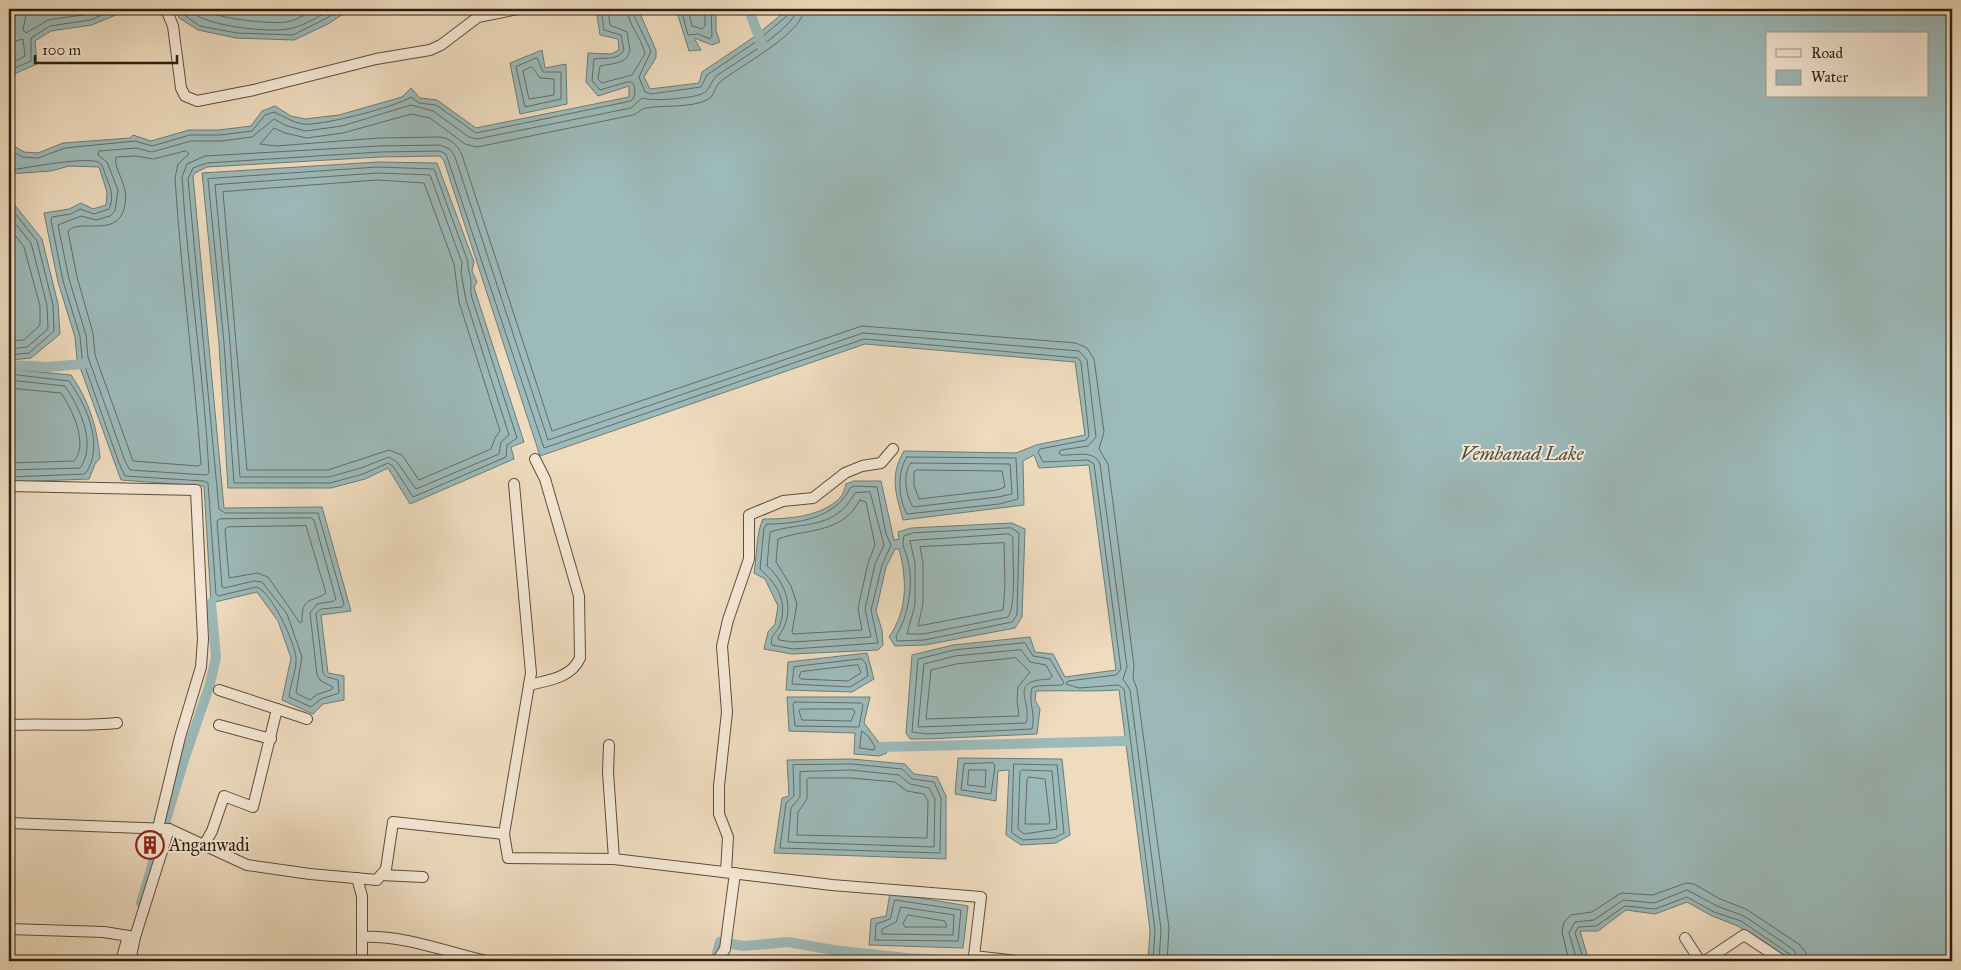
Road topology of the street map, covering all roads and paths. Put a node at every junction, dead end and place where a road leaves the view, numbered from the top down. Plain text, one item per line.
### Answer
1 (166, 9) edge
2 (518, 9) edge
3 (477, 13) edge
4 (894, 449) dead end
5 (535, 459) dead end
6 (514, 484) dead end
7 (9, 486) edge
8 (529, 685) junction
9 (219, 690) dead end
10 (277, 709) junction
11 (307, 719) dead end
12 (117, 723) dead end
13 (9, 725) edge
14 (219, 725) dead end
15 (271, 739) junction
16 (609, 745) dead end
17 (9, 823) edge
18 (158, 828) junction
19 (168, 829) junction
20 (504, 834) junction
21 (204, 845) junction
22 (614, 859) junction
23 (730, 872) junction
24 (381, 875) junction
25 (423, 877) dead end
26 (357, 878) junction
27 (9, 929) edge
28 (131, 937) junction
29 (362, 937) junction
30 (1685, 938) dead end
31 (121, 961) edge
32 (130, 961) edge
33 (362, 961) edge
34 (486, 961) edge
35 (718, 961) edge
36 (1016, 961) edge
37 (1700, 961) edge
38 (1705, 961) edge
39 (1783, 961) edge

1 - 3 street
2 - 3 street
4 - 23 street
5 - 8 street
6 - 8 street
7 - 18 street
8 - 20 street
9 - 10 street
10 - 11 street
10 - 15 street
12 - 13 street
14 - 15 street
15 - 21 street
16 - 22 street
17 - 18 street
18 - 19 street
19 - 21 street
19 - 28 street
20 - 22 street
20 - 24 street
21 - 26 street
22 - 23 street
23 - 35 street
23 - 36 street
24 - 25 street
24 - 26 street
26 - 29 street
27 - 28 street
28 - 31 street
28 - 32 street
29 - 33 street
29 - 34 street
30 - 37 street
38 - 39 street

